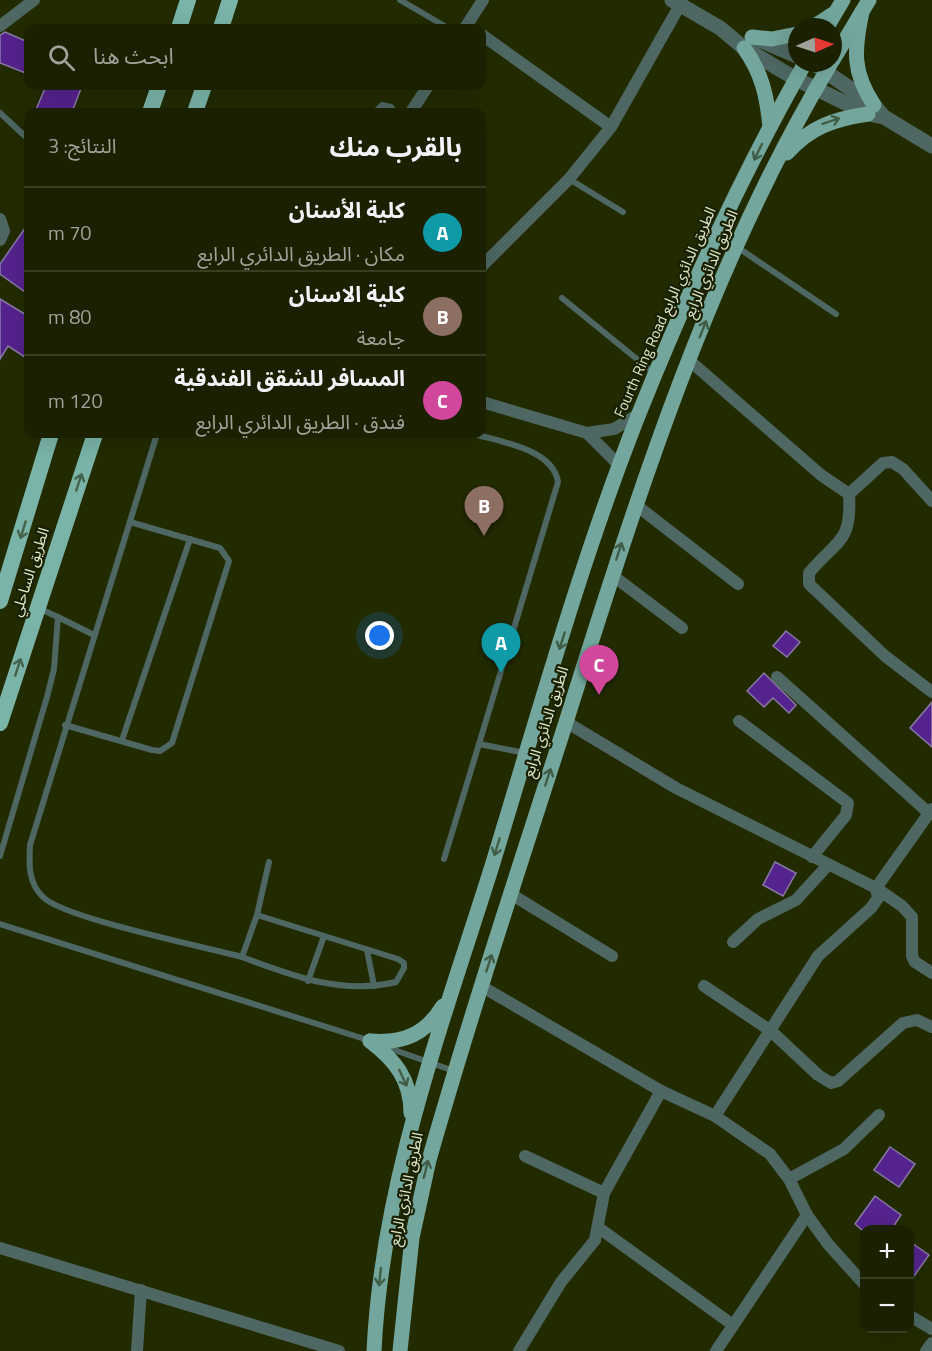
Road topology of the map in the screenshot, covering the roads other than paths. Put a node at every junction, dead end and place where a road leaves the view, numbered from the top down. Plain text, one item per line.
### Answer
1 (34, 0) edge
2 (188, 0) edge
3 (231, 0) edge
4 (400, 0) edge
5 (483, 0) edge
6 (676, 2) edge
7 (839, 6) edge
8 (865, 6) edge
9 (824, 18) edge
10 (180, 24) edge
11 (224, 24) edge
12 (441, 24) edge
13 (470, 24) edge
14 (0, 26) edge
15 (788, 36) edge
16 (486, 38) edge
17 (842, 40) edge
18 (748, 42) junction
19 (788, 53) edge
20 (800, 72) edge
21 (823, 72) edge
22 (834, 72) edge
23 (796, 79) junction
24 (158, 90) edge
25 (203, 90) edge
26 (425, 90) edge
27 (816, 90) junction
28 (151, 108) edge
29 (196, 108) edge
30 (414, 108) edge
31 (871, 110) junction
32 (0, 113) edge
33 (611, 127) junction
34 (770, 127) junction
35 (24, 136) edge
36 (932, 146) edge
37 (771, 171) junction
38 (569, 179) junction
39 (623, 212) dead end
40 (0, 219) edge
41 (0, 240) edge
42 (736, 247) junction
43 (486, 262) edge
44 (562, 298) dead end
45 (836, 314) dead end
46 (690, 361) junction
47 (656, 376) junction
48 (486, 403) edge
49 (639, 414) junction
50 (588, 434) junction
51 (50, 438) edge
52 (94, 438) edge
53 (156, 438) edge
54 (485, 438) edge
55 (620, 466) junction
56 (849, 494) junction
57 (932, 501) edge
58 (636, 505) junction
59 (130, 522) junction
60 (190, 539) junction
61 (7, 558) edge
62 (612, 575) junction
63 (738, 584) dead end
64 (580, 585) joint
65 (0, 601) edge
66 (38, 608) junction
67 (58, 617) junction
68 (682, 628) dead end
69 (94, 635) junction
70 (777, 676) dead end
71 (932, 692) edge
72 (739, 721) dead end
73 (566, 722) junction
74 (0, 723) edge
75 (65, 725) junction
76 (122, 740) junction
77 (479, 744) junction
78 (525, 753) junction
79 (931, 811) edge
80 (0, 856) edge
81 (812, 857) junction
82 (444, 859) dead end
83 (269, 862) dead end
84 (828, 865) junction
85 (876, 888) junction
86 (511, 894) junction
87 (256, 915) junction
88 (0, 924) edge
89 (324, 936) junction
90 (733, 942) dead end
91 (367, 950) junction
92 (612, 956) dead end
93 (242, 957) junction
94 (932, 973) edge
95 (308, 981) junction
96 (374, 986) junction
97 (704, 986) dead end
98 (481, 987) junction
99 (450, 996) junction
100 (932, 1027) edge
101 (771, 1031) junction
102 (370, 1041) junction
103 (430, 1063) junction
104 (454, 1071) junction
105 (662, 1091) junction
106 (879, 1115) dead end
107 (715, 1116) junction
108 (410, 1126) junction
109 (525, 1156) dead end
110 (789, 1179) junction
111 (604, 1193) junction
112 (807, 1215) junction
113 (599, 1228) junction
114 (0, 1248) edge
115 (860, 1280) edge
116 (141, 1290) junction
117 (914, 1319) edge
118 (733, 1325) junction
119 (932, 1329) edge
120 (932, 1343) edge
121 (137, 1351) edge
122 (339, 1351) edge
123 (374, 1351) edge
124 (400, 1351) edge
125 (519, 1351) edge
126 (716, 1351) edge
127 (926, 1351) edge

1 - 14 street
2 - 10 highway
3 - 11 highway
4 - 12 lane
5 - 13 street
6 - 18 street
6 - 33 street
7 - 9 main road
8 - 17 main road, الطريق الدائري الرابع
8 - 31 main road
15 - 18 main road
16 - 33 street
18 - 19 street
18 - 23 street
18 - 34 main road
20 - 23 main road, Fourth Ring Road الطريق الدائري الرابع
21 - 27 main road, الطريق الدائري الرابع
22 - 31 street
23 - 27 street
23 - 34 main road, Fourth Ring Road الطريق الدائري الرابع
24 - 28 highway
25 - 29 highway
26 - 30 street
27 - 31 street
27 - 37 main road, الطريق الدائري الرابع
31 - 36 street
37 -> 31 main road
32 - 35 lane
33 - 38 street
34 -> 47 main road, Fourth Ring Road الطريق الدائري الرابع
37 - 42 main road, الطريق الدائري الرابع
38 - 39 lane
38 - 43 street
40 - 41 street
42 - 45 lane
46 -> 42 main road, الطريق الدائري الرابع
44 - 47 lane
46 - 56 street
46 - 58 main road, الطريق الدائري الرابع
47 - 49 main road, Fourth Ring Road الطريق الدائري الرابع
48 - 50 street
49 - 50 street
49 - 55 main road, Fourth Ring Road الطريق الدائري الرابع
50 - 55 street
51 -> 61 highway, الطريق الساحلي
66 -> 52 highway, الطريق الساحلي
53 - 59 lane
54 - 77 lane
55 - 64 main road, Fourth Ring Road الطريق الدائري الرابع
56 - 57 street
56 - 71 street
62 -> 58 main road, الطريق الدائري الرابع
58 - 63 street
59 - 60 lane
59 - 69 lane
60 - 76 lane
60 - 76 lane
61 - 65 highway, الطريق الساحلي
62 - 68 street
62 - 73 main road, الطريق الدائري الرابع
64 -> 78 main road, الطريق الدائري الرابع
66 - 67 lane
74 -> 66 highway, الطريق الساحلي
67 - 69 lane
67 - 80 lane
69 - 75 lane
70 - 79 street
72 - 81 street
73 - 81 street
86 -> 73 main road, الطريق الدائري الرابع
75 - 76 lane
75 - 93 lane
77 - 78 lane
77 - 82 lane
78 -> 99 main road, الطريق الدائري الرابع
79 - 85 street
81 - 84 street
83 - 87 lane
84 - 85 street
84 - 90 street
85 - 94 street
85 - 101 street
86 - 92 street
98 -> 86 main road, الطريق الدائري الرابع
87 - 89 lane
87 - 93 lane
88 - 102 lane
89 - 91 lane
89 - 95 lane
91 - 96 lane
91 - 96 lane
93 - 95 lane
95 - 96 lane
97 - 101 street
98 - 104 main road, الطريق الدائري الرابع
98 - 105 street
99 - 102 main road
99 - 103 main road, الطريق الدائري الرابع
100 - 101 street
101 - 107 street
102 - 103 lane
102 -> 108 main road
103 - 104 lane
103 - 108 main road, الطريق الدائري الرابع
124 -> 104 main road, الطريق الدائري الرابع
105 - 107 street
105 - 111 street
106 - 110 street
107 - 110 street
108 -> 123 main road, الطريق الدائري الرابع
109 - 111 street
110 - 112 street
111 - 113 street
112 - 115 street
112 - 118 street
113 - 118 street
113 - 125 street
114 - 116 street
116 - 121 street
116 - 122 street
117 - 119 street
118 - 126 street
120 - 127 street

